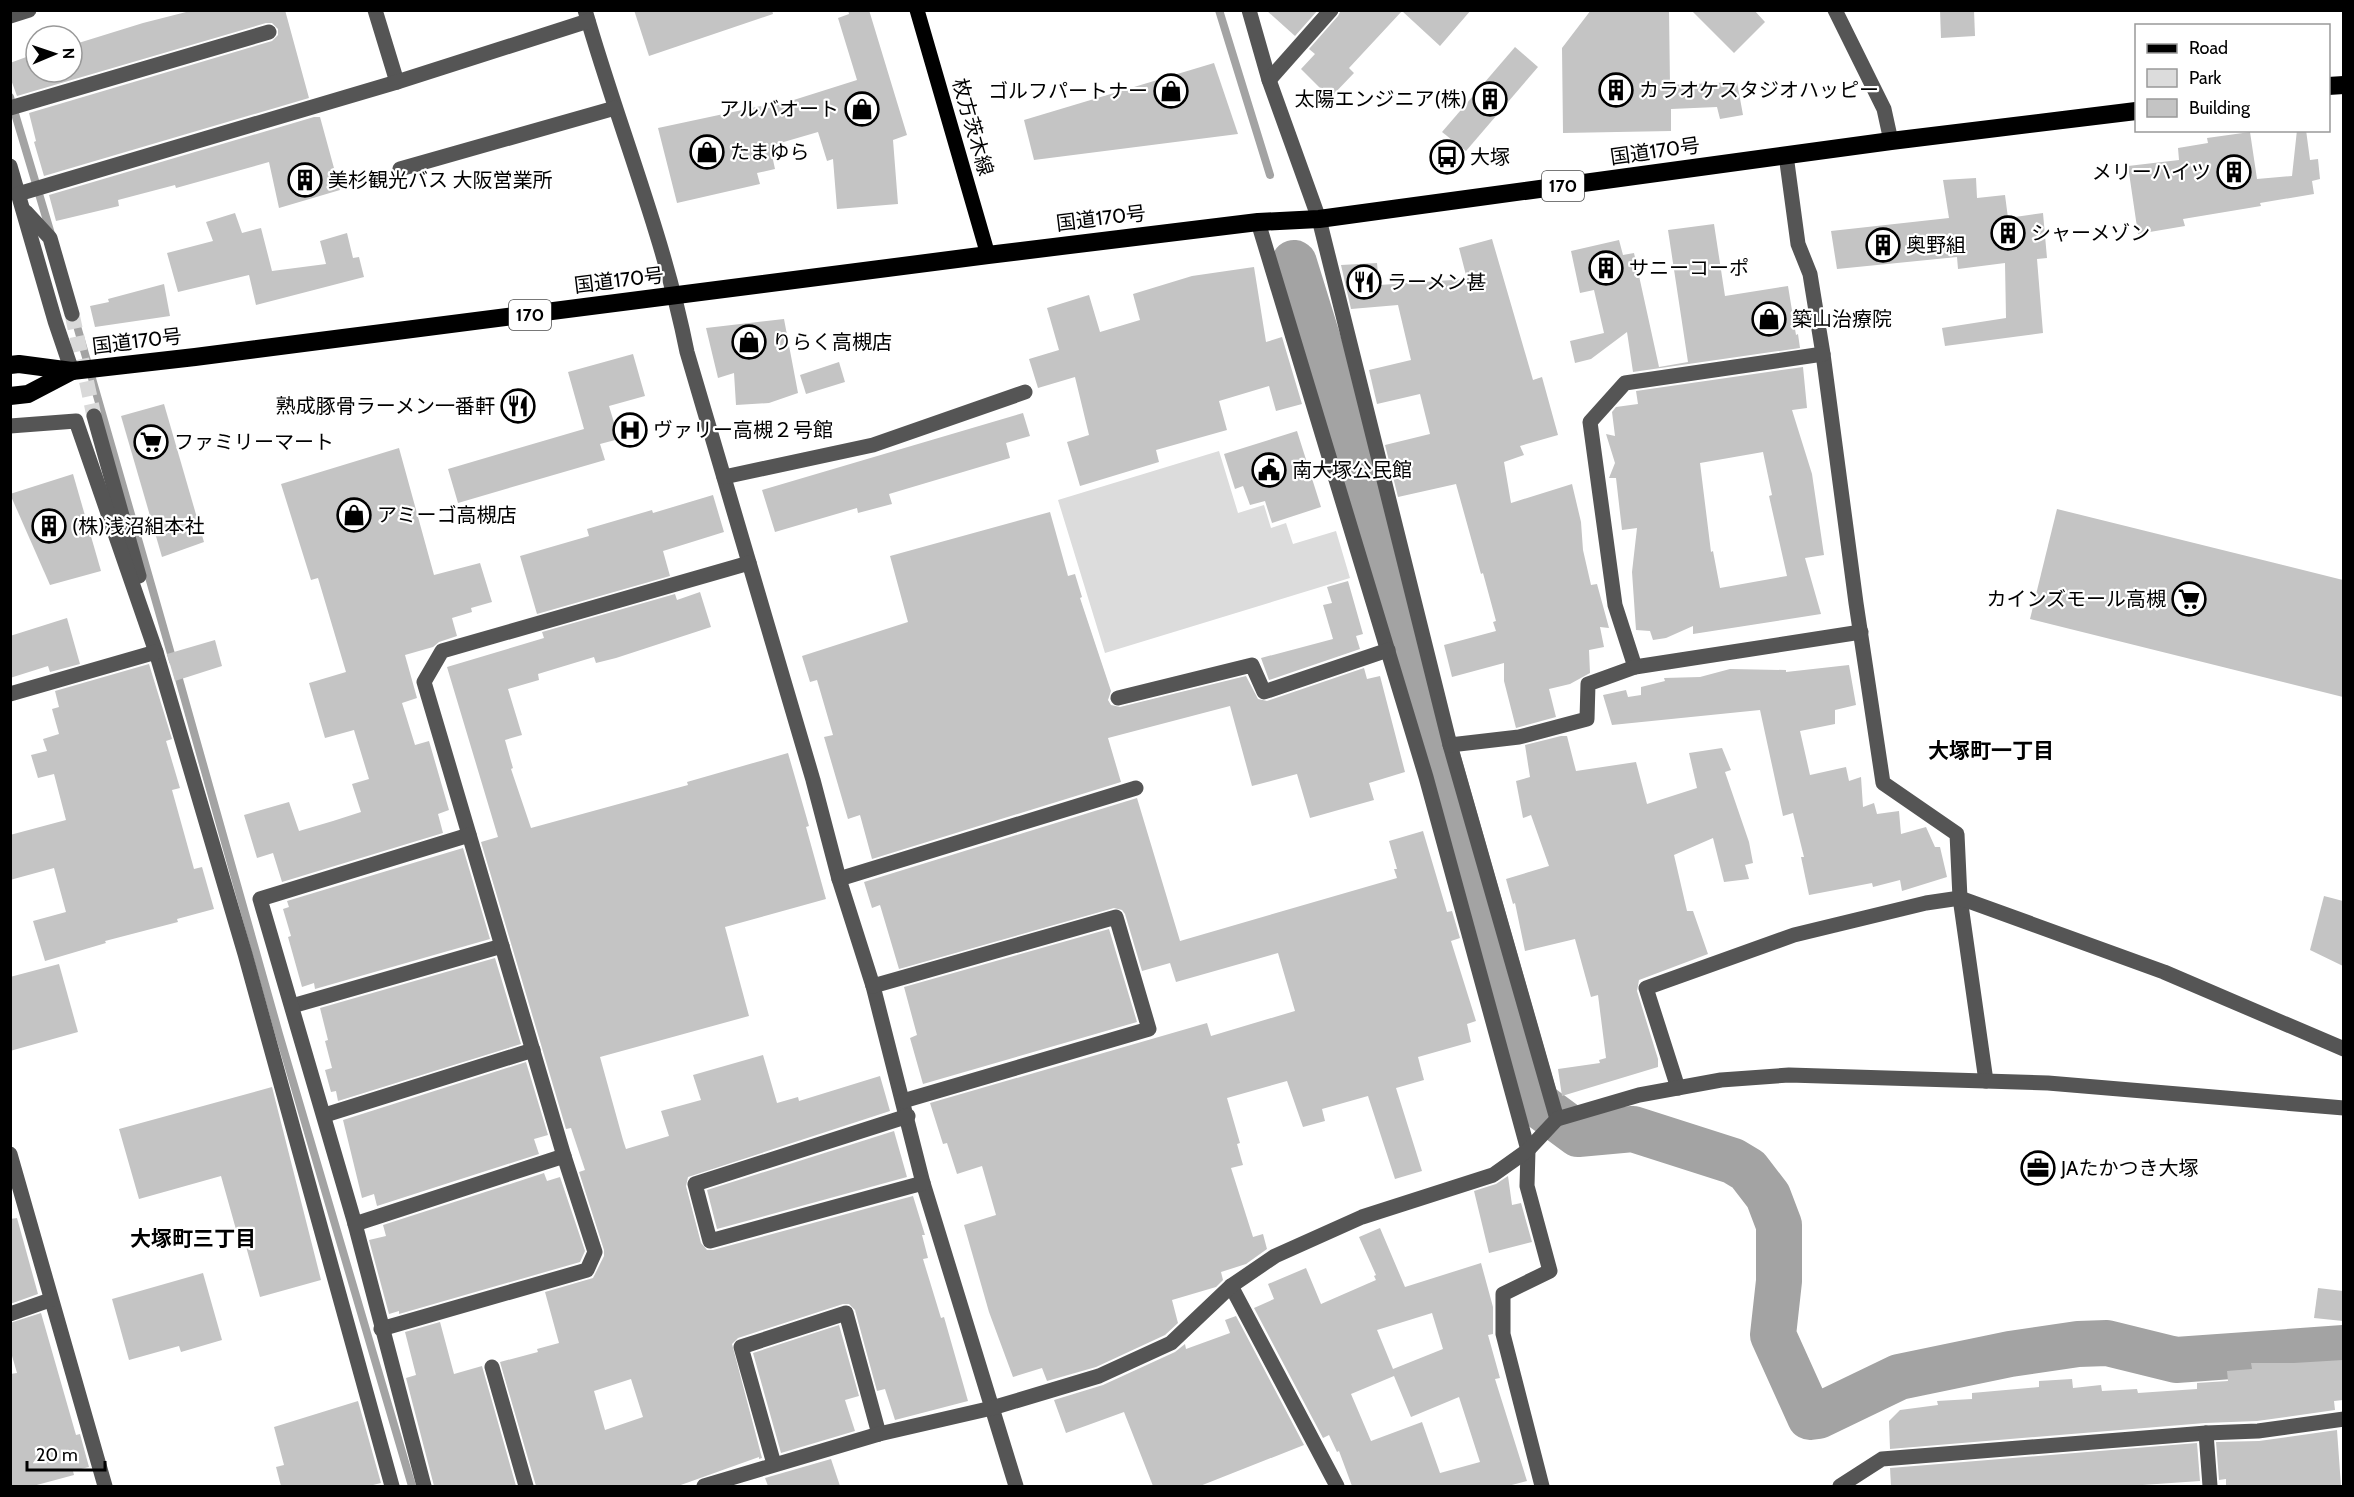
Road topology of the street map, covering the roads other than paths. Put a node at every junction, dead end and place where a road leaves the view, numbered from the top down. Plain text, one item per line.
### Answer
1 (29, 10) edge
2 (375, 10) edge
3 (917, 10) edge
4 (1249, 10) edge
5 (1331, 10) edge
6 (1835, 10) edge
7 (10, 16) edge
8 (587, 16) edge
9 (269, 32) dead end
10 (1269, 80) junction
11 (397, 82) junction
12 (10, 108) edge
13 (615, 108) junction
14 (2135, 111) edge
15 (1891, 141) junction
16 (1786, 155) junction
17 (10, 166) edge
18 (400, 169) dead end
19 (18, 194) junction
20 (23, 209) junction
21 (1320, 219) junction
22 (1258, 222) junction
23 (988, 255) junction
24 (676, 296) junction
25 (72, 314) tunnel mouth
26 (1823, 354) junction
27 (10, 365) edge
28 (72, 372) junction
29 (1025, 392) dead end
30 (10, 396) edge
31 (93, 416) tunnel mouth
32 (10, 426) edge
33 (724, 477) junction
34 (749, 563) junction
35 (138, 603) junction
36 (1861, 632) junction
37 (1388, 650) junction
38 (156, 652) junction
39 (1635, 667) junction
40 (10, 694) edge
41 (1118, 698) dead end
42 (1450, 744) junction
43 (1136, 788) dead end
44 (469, 835) junction
45 (839, 879) junction
46 (1960, 897) junction
47 (502, 946) junction
48 (873, 986) junction
49 (292, 1006) junction
50 (2343, 1048) edge
51 (533, 1050) junction
52 (1986, 1081) junction
53 (1678, 1088) junction
54 (2343, 1108) edge
55 (905, 1109) junction
56 (325, 1115) junction
57 (1557, 1119) junction
58 (1528, 1150) junction
59 (10, 1154) edge
60 (564, 1156) junction
61 (923, 1183) junction
62 (355, 1224) junction
63 (1231, 1286) junction
64 (50, 1300) junction
65 (10, 1314) edge
66 (381, 1329) junction
67 (492, 1367) dead end
68 (992, 1408) junction
69 (2343, 1419) edge
70 (879, 1434) junction
71 (2206, 1434) junction
72 (774, 1464) junction
73 (105, 1486) edge
74 (392, 1486) edge
75 (424, 1486) edge
76 (526, 1486) edge
77 (704, 1486) edge
78 (1016, 1486) edge
79 (1337, 1486) edge
80 (1542, 1486) edge
81 (1840, 1486) edge
82 (2210, 1486) edge

1 - 7 street
2 - 11 street
3 - 23 main road, 枚方茨木線
4 - 10 street
5 - 10 street
6 - 15 street
8 - 11 street
8 - 13 street
9 - 12 street
10 - 21 street
11 - 19 street
13 - 18 street
13 - 24 street
14 - 15 highway, 国道170号 / 170
15 - 16 highway, 国道170号 / 170
16 - 21 highway, 国道170号 / 170
16 - 26 street
17 - 19 street
19 - 20 street
20 - 25 street
20 - 28 street
21 - 22 highway, 国道170号 / 170
21 - 42 street
22 - 23 highway, 国道170号 / 170
22 - 37 street
23 - 24 highway, 国道170号 / 170
24 - 28 highway, 国道170号 / 170
24 - 33 street
26 - 36 street
26 - 39 street
27 - 28 highway, 国道170号 / 170
28 - 30 highway, 国道170号 / 170
29 - 33 street
31 - 35 street
32 - 35 street
33 - 34 street
34 - 44 street
34 - 45 street
35 - 38 street
36 - 39 street
36 - 46 street
37 - 41 street
37 - 58 street
38 - 40 street
38 - 74 street
39 - 42 street
42 - 57 street
43 - 45 street
44 - 47 street
44 - 49 street
45 - 48 street
46 - 50 street
46 - 52 street
46 - 53 street
47 - 49 street
47 - 51 street
48 - 55 street
48 - 55 street
49 - 56 street
51 - 56 street
51 - 60 street
52 - 53 street
52 - 54 street
53 - 57 street
55 - 61 street
55 - 61 street
56 - 62 street
57 - 58 street
58 - 63 street
58 - 80 street
59 - 64 street
60 - 62 street
60 - 66 street
61 - 68 street
62 - 66 street
63 - 68 street
63 - 79 street
64 - 65 street
64 - 73 street
66 - 75 street
67 - 76 street
68 - 70 street
68 - 78 street
69 - 71 street
70 - 72 street
70 - 72 street
71 - 81 street
71 - 82 street
72 - 77 street

